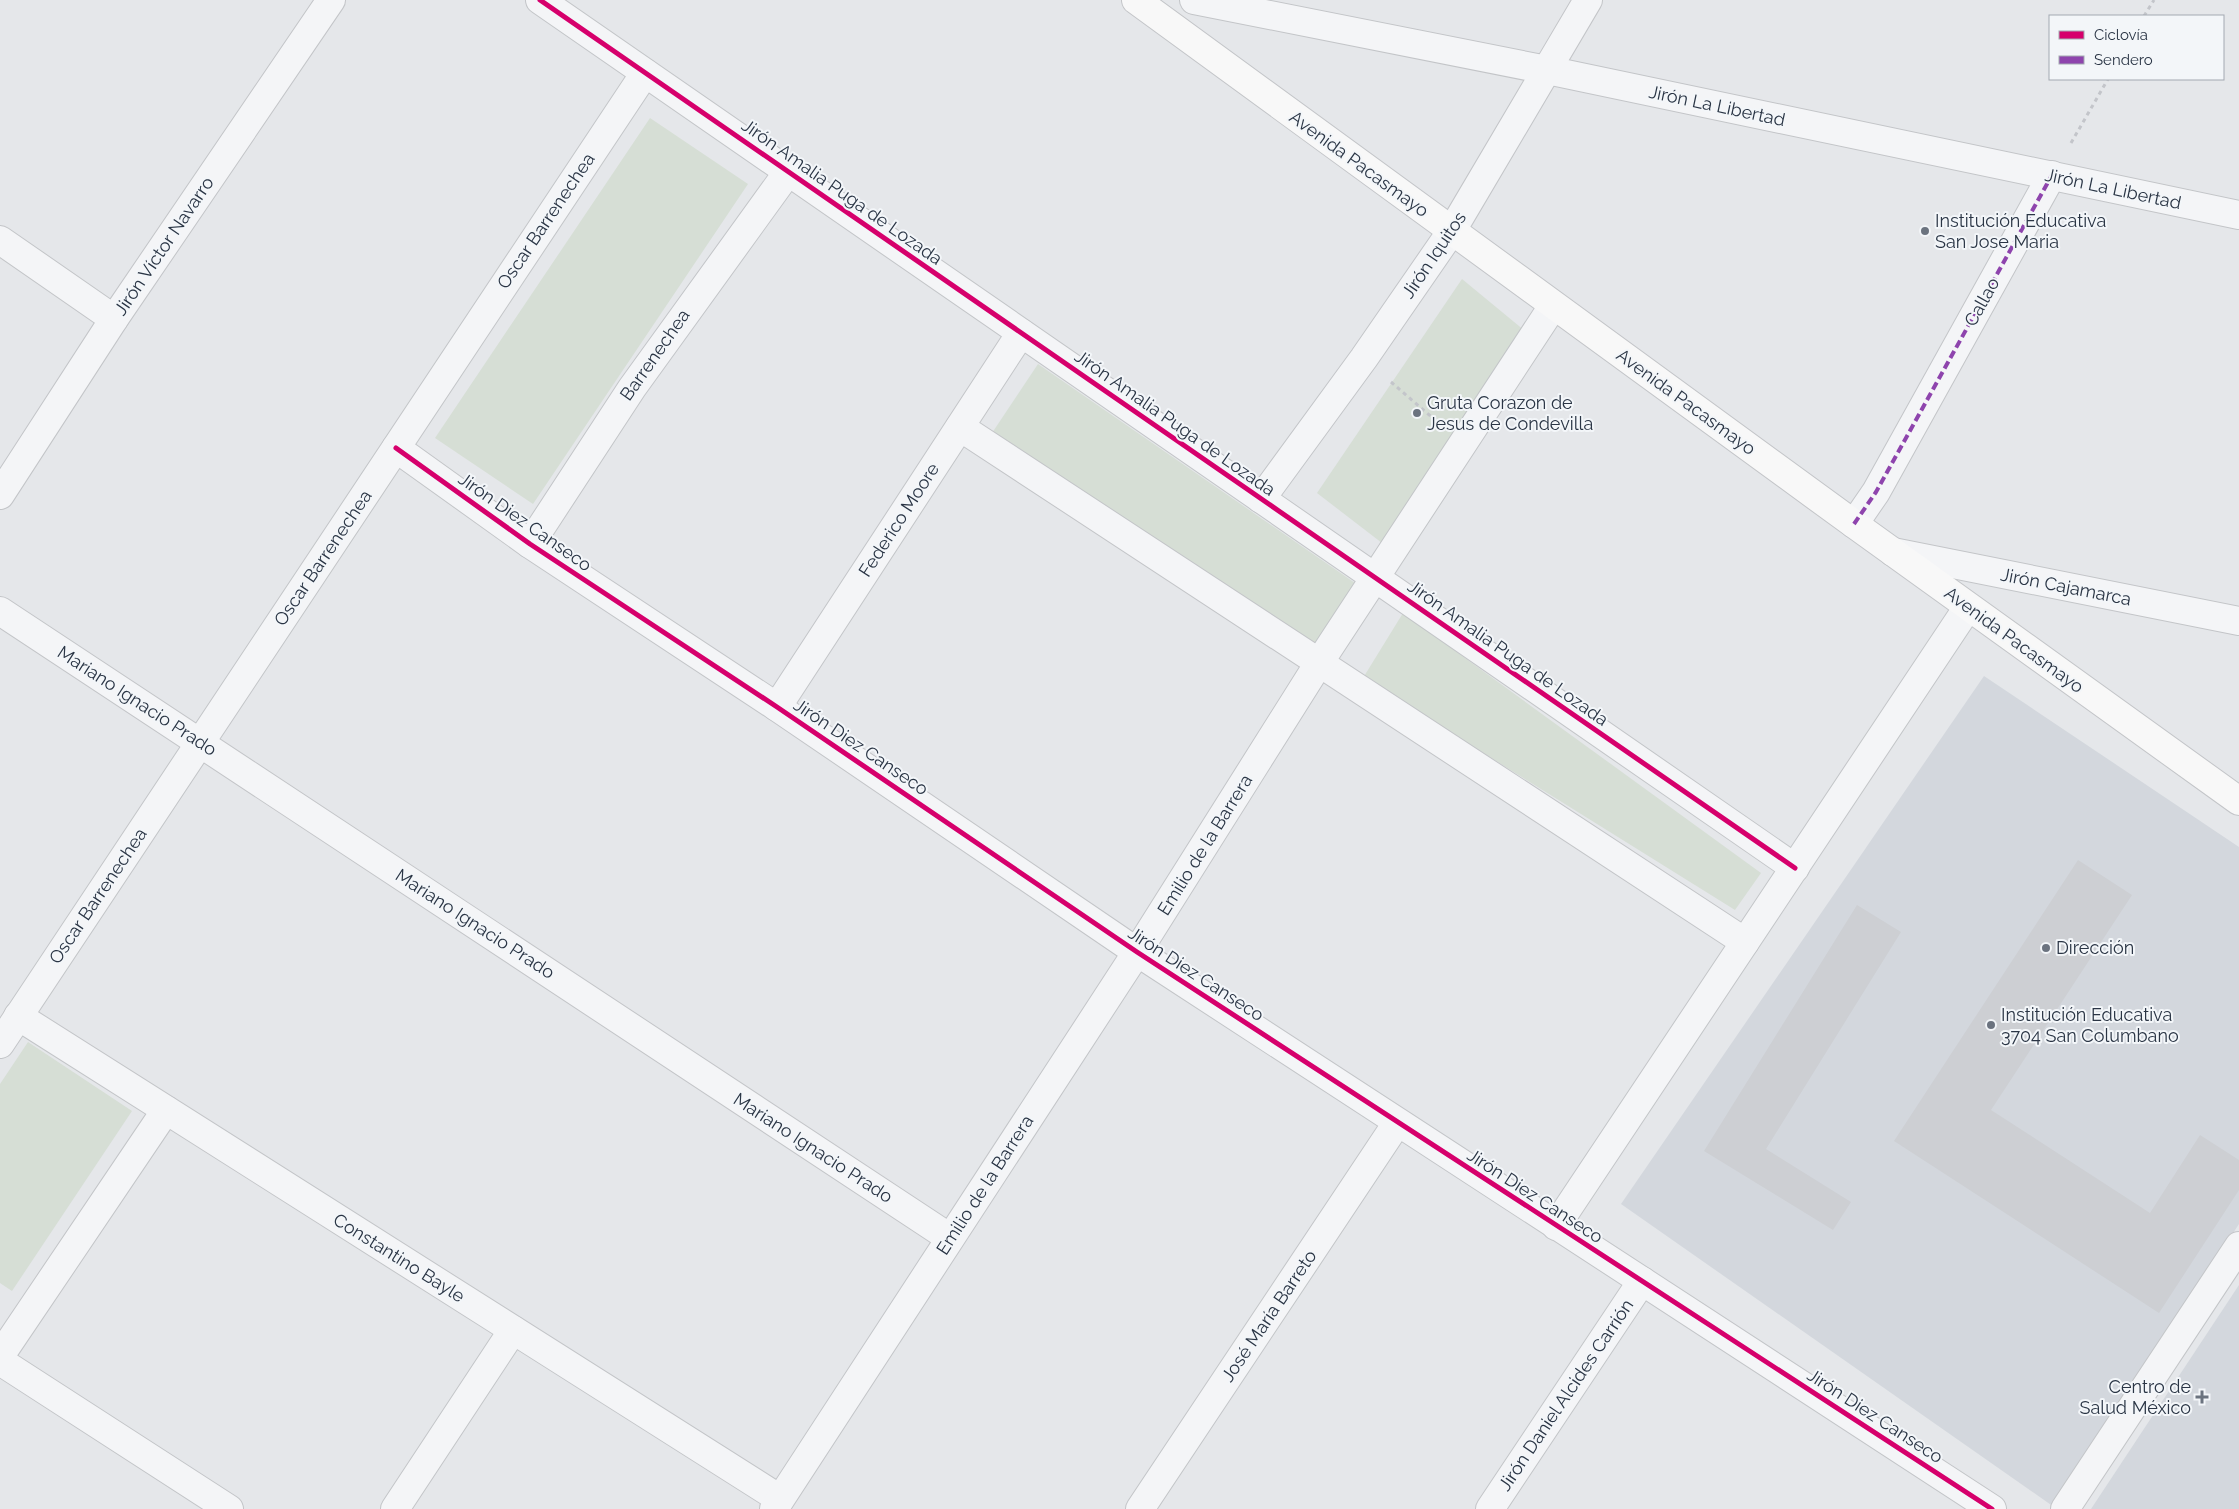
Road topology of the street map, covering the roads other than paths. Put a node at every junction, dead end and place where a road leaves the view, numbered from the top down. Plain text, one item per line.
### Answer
1 (331, 0) edge
2 (540, 0) edge
3 (1136, 0) edge
4 (1194, 0) edge
5 (1588, 0) edge
6 (1238, 5) edge
7 (573, 9) edge
8 (1547, 70) junction
9 (644, 73) junction
10 (788, 172) junction
11 (2052, 176) junction
12 (2239, 215) edge
13 (1451, 232) junction
14 (0, 240) edge
15 (1554, 306) junction
16 (114, 319) junction
17 (1021, 333) junction
18 (960, 427) junction
19 (396, 448) junction
20 (0, 495) edge
21 (1261, 499) junction
22 (1854, 524) junction
23 (530, 544) junction
24 (1893, 552) junction
25 (1375, 577) junction
26 (1968, 607) junction
27 (0, 610) edge
28 (2239, 621) edge
29 (1319, 663) junction
30 (777, 707) junction
31 (200, 743) junction
32 (2239, 801) edge
33 (1795, 868) junction
34 (1744, 942) junction
35 (1137, 952) junction
36 (18, 1016) junction
37 (0, 1044) edge
38 (166, 1110) junction
39 (1397, 1123) junction
40 (1556, 1226) junction
41 (950, 1238) junction
42 (2239, 1246) edge
43 (1642, 1281) junction
44 (513, 1330) junction
45 (0, 1356) edge
46 (0, 1361) edge
47 (777, 1504) edge
48 (229, 1509) edge
49 (395, 1509) edge
50 (1140, 1509) edge
51 (1490, 1509) edge
52 (1992, 1509) edge
53 (2065, 1509) edge

1 - 16 street, Jirón Víctor Navarro
2 - 7 street, Jirón Amalia Puga de Lozada
3 - 13 street, Avenida Pacasmayo
4 - 6 street, Jirón La Libertad
5 - 8 street, Jirón Iquitos
6 - 8 street, Jirón La Libertad
7 - 9 street, Jirón Amalia Puga de Lozada
8 - 11 street, Jirón La Libertad
8 - 13 street, Jirón Iquitos
9 - 10 street, Jirón Amalia Puga de Lozada
9 - 19 street, Oscar Barrenechea
10 - 17 street, Jirón Amalia Puga de Lozada
10 - 23 street, Barrenechea
11 - 12 street, Jirón La Libertad
11 - 22 street, Callao
13 - 15 street, Avenida Pacasmayo
13 - 21 street, Jirón Iquitos
14 - 16 street
15 - 22 street, Avenida Pacasmayo
15 - 25 street, Emilio de la Barrera
16 - 20 street, Jirón Víctor Navarro
17 - 18 street, Federico Moore
17 - 21 street, Jirón Amalia Puga de Lozada
18 - 29 street
18 - 30 street, Federico Moore
19 - 23 street, Jirón Diez Canseco
19 - 31 street, Oscar Barrenechea
21 - 25 street, Jirón Amalia Puga de Lozada
22 - 24 street, Avenida Pacasmayo
23 - 30 street, Jirón Diez Canseco
24 - 26 street, Avenida Pacasmayo
24 - 28 street, Jirón Cajamarca
25 - 29 street, Emilio de la Barrera
25 - 33 street, Jirón Amalia Puga de Lozada
26 - 32 street, Avenida Pacasmayo
26 - 33 street
27 - 31 street, Mariano Ignacio Prado
29 - 34 street
29 - 35 street, Emilio de la Barrera
30 - 35 street, Jirón Diez Canseco
31 - 36 street, Oscar Barrenechea
31 - 41 street, Mariano Ignacio Prado
33 - 34 street
34 - 40 street
35 - 39 street, Jirón Diez Canseco
35 - 41 street, Emilio de la Barrera
36 - 37 street, Oscar Barrenechea
36 - 38 street, Constantino Bayle
38 - 44 street, Constantino Bayle
38 - 45 street
39 - 40 street, Jirón Diez Canseco
39 - 50 street, José María Barreto
40 - 43 street, Jirón Diez Canseco
41 - 47 street, Emilio de la Barrera
42 - 53 street
43 - 51 street, Jirón Daniel Alcides Carrión
43 - 52 street, Jirón Diez Canseco
44 - 47 street, Constantino Bayle
44 - 49 street
46 - 48 street

